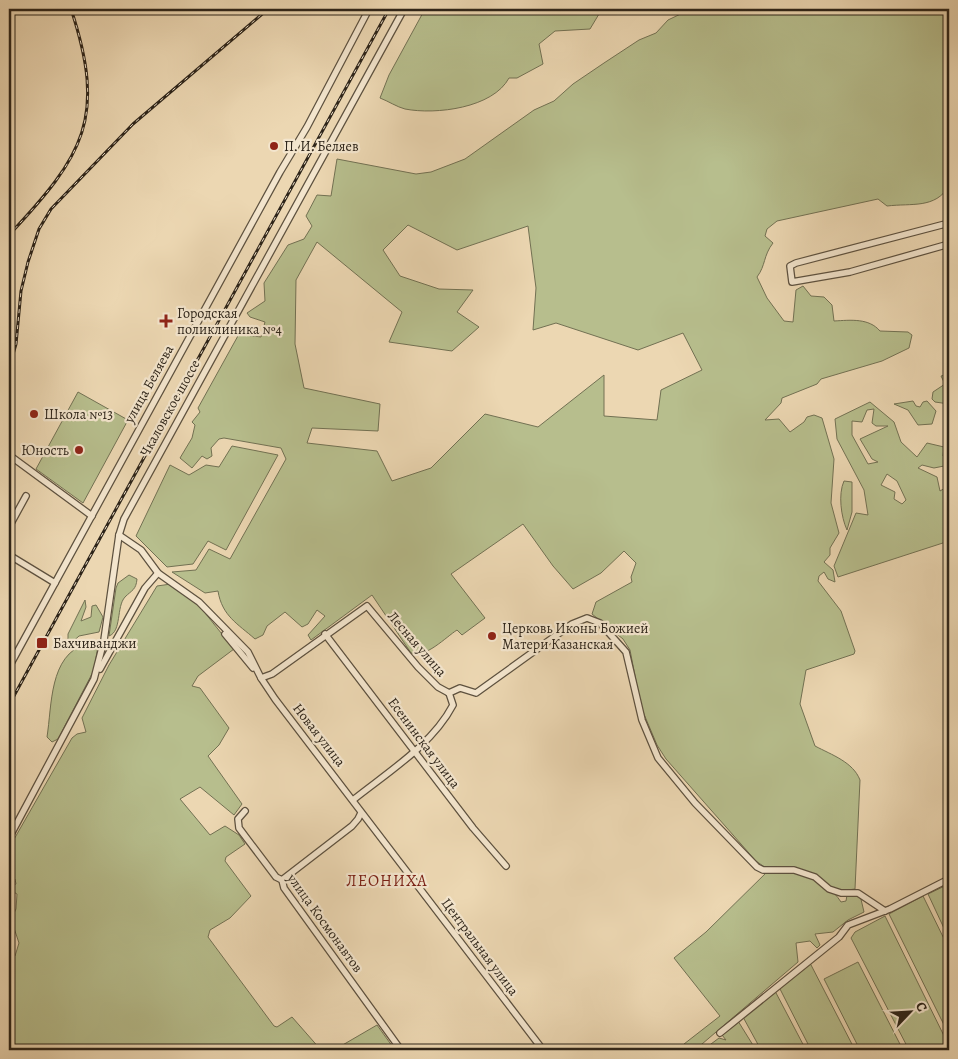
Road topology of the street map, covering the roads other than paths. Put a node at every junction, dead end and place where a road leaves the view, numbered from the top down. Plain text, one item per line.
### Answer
1 (369, 9) edge
2 (404, 9) edge
3 (949, 223) edge
4 (949, 244) edge
5 (9, 456) edge
6 (26, 496) dead end
7 (92, 516) junction
8 (9, 527) edge
9 (119, 535) junction
10 (9, 555) edge
11 (158, 573) junction
12 (55, 583) junction
13 (325, 634) junction
14 (104, 640) junction
15 (114, 644) junction
16 (9, 667) edge
17 (259, 676) junction
18 (94, 679) junction
19 (449, 693) junction
20 (415, 752) junction
21 (353, 800) junction
22 (246, 811) dead end
23 (361, 813) junction
24 (9, 838) edge
25 (506, 866) dead end
26 (282, 880) junction
27 (949, 880) edge
28 (885, 911) junction
29 (720, 1033) dead end
30 (401, 1050) edge
31 (543, 1050) edge

1 - 7 street, улица Беляева
2 - 9 street, Чкаловское шоссе
3 - 4 street
5 - 7 street
6 - 8 street
7 - 12 street, улица Беляева
9 - 11 street, Новая улица
9 - 14 street, Чкаловское шоссе
10 - 12 street
11 - 15 street
11 - 17 street, Новая улица
12 - 16 street, улица Беляева
13 - 17 street
13 - 19 street, Лесная улица
13 - 20 street, Есенинская улица
14 - 15 street
14 - 18 street, Чкаловское шоссе
15 - 18 street
17 - 21 street, Новая улица
18 - 24 street, Чкаловское шоссе
19 - 20 street
19 - 28 street
20 - 21 street
20 - 25 street, Есенинская улица
21 - 23 street, Новая улица
22 - 26 street, улица Космонавтов
23 - 26 street
23 - 31 street, Центральная улица
26 - 30 street, улица Космонавтов
27 - 28 street
28 - 29 street

